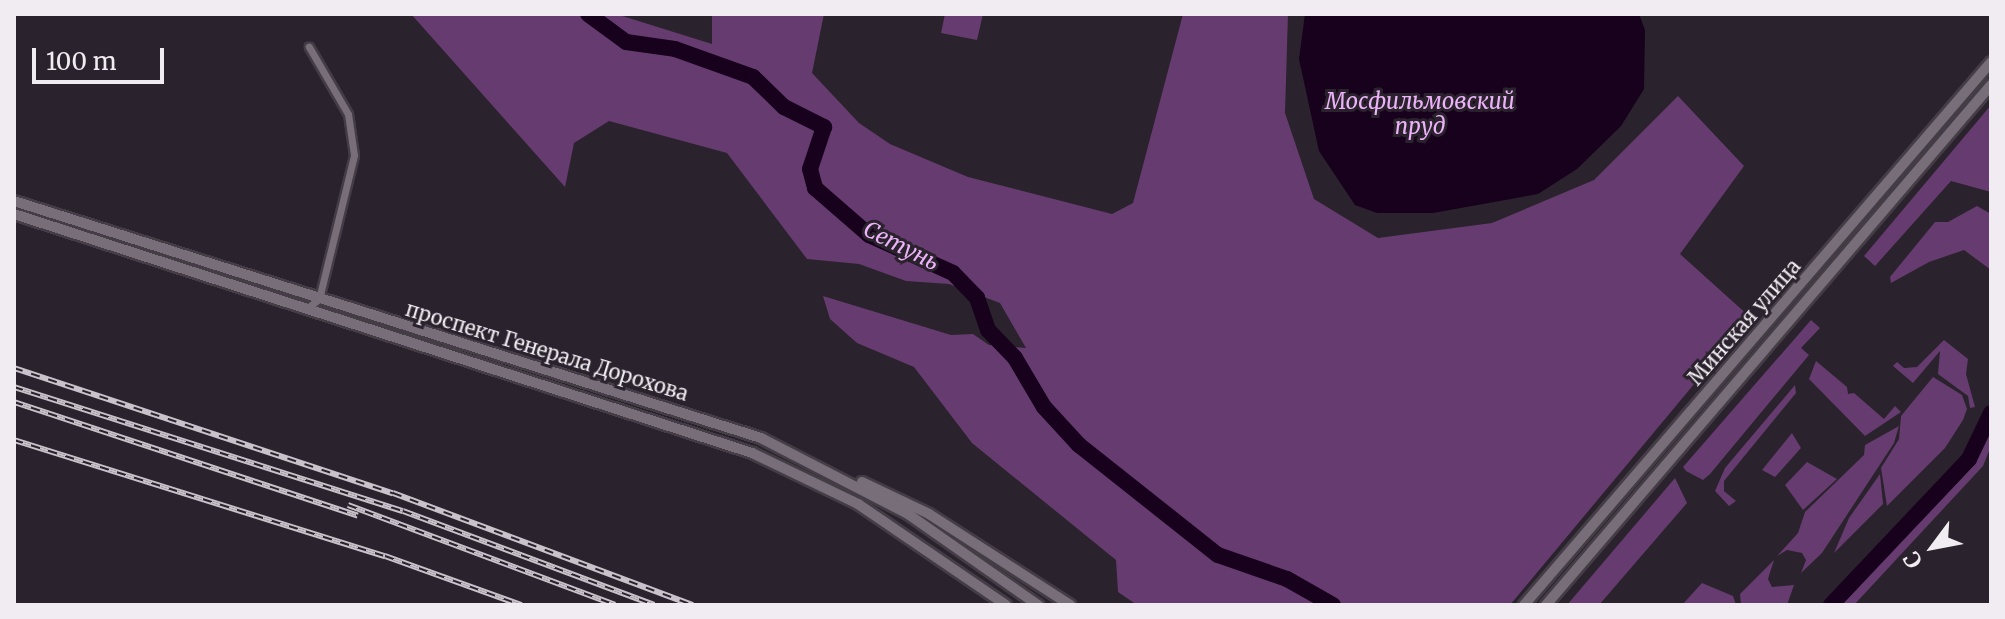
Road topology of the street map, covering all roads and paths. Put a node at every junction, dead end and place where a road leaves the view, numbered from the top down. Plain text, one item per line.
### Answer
1 (309, 47) dead end
2 (1991, 62) edge
3 (1991, 85) edge
4 (14, 201) edge
5 (14, 214) edge
6 (319, 299) junction
7 (297, 308) junction
8 (831, 470) junction
9 (956, 571) junction
10 (995, 605) edge
11 (1006, 605) edge
12 (1038, 605) edge
13 (1070, 605) edge
14 (1524, 605) edge
15 (1546, 605) edge

1 - 6 street
2 - 14 main road, Минская улица
3 - 15 main road, Минская улица
4 - 6 main road, проспект Генерала Дорохова
5 - 7 main road, проспект Генерала Дорохова
6 - 7 street
6 - 8 main road, проспект Генерала Дорохова
7 - 9 main road, проспект Генерала Дорохова
8 - 12 main road, проспект Генерала Дорохова
8 - 13 main road
9 - 10 main road
9 - 11 main road, проспект Генерала Дорохова

